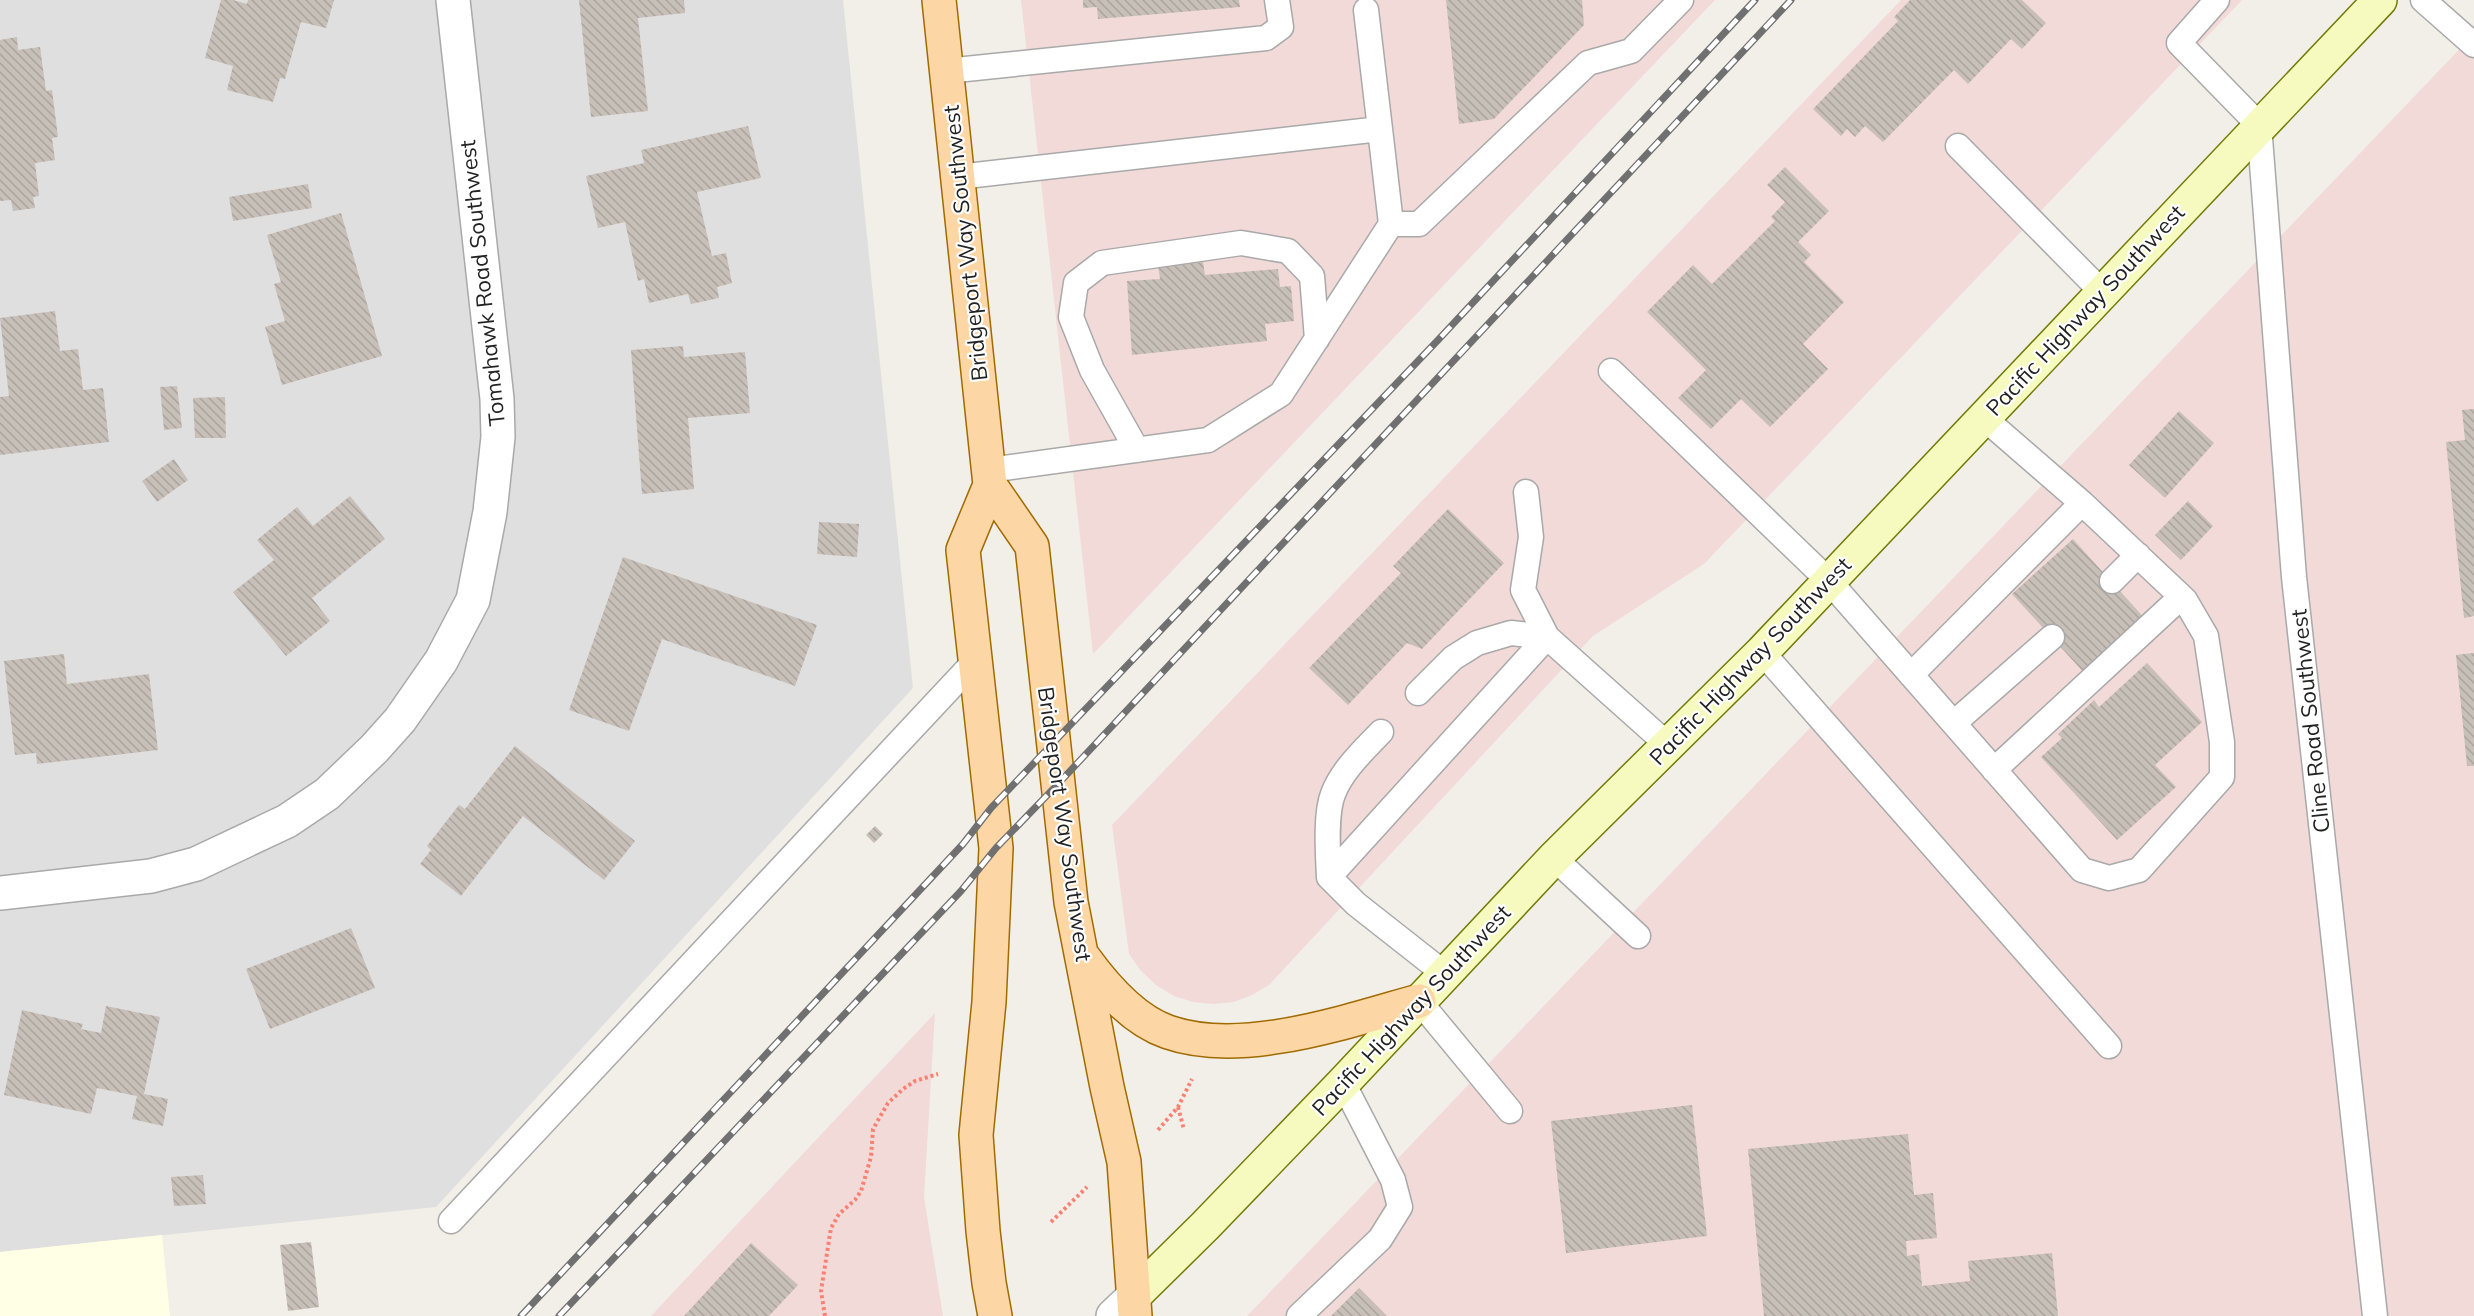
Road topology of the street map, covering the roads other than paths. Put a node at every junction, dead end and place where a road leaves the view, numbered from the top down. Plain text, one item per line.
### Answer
1 (453, 0) edge
2 (939, 0) edge
3 (1277, 0) edge
4 (1681, 0) edge
5 (2217, 0) edge
6 (2380, 0) edge
7 (2422, 0) edge
8 (1366, 10) dead end
9 (2474, 45) edge
10 (946, 71) junction
11 (2259, 125) junction
12 (1380, 129) junction
13 (1958, 146) dead end
14 (958, 177) junction
15 (1391, 224) junction
16 (2102, 292) junction
17 (1317, 339) junction
18 (1611, 371) dead end
19 (1984, 418) junction
20 (1137, 450) junction
21 (989, 478) junction
22 (1526, 492) dead end
23 (2082, 503) junction
24 (2138, 555) junction
25 (1829, 581) junction
26 (2112, 581) dead end
27 (2181, 597) junction
28 (2052, 637) dead end
29 (1547, 638) junction
30 (1762, 652) junction
31 (977, 659) junction
32 (1911, 675) junction
33 (1418, 693) dead end
34 (1954, 723) junction
35 (1381, 732) dead end
36 (1668, 745) junction
37 (1994, 770) junction
38 (1554, 858) junction
39 (1329, 877) junction
40 (0, 893) edge
41 (1638, 936) dead end
42 (1082, 954) junction
43 (1445, 974) junction
44 (1419, 1001) junction
45 (2109, 1046) dead end
46 (1343, 1083) junction
47 (1510, 1111) dead end
48 (451, 1221) dead end
49 (1127, 1309) edge
50 (995, 1316) edge
51 (1299, 1316) edge
52 (2375, 1316) edge

1 - 40 street, Tomahawk Road Southwest
2 - 10 main road, Bridgeport Way Southwest
3 - 10 lane
4 - 15 lane
5 - 11 lane
6 - 11 main road, Pacific Highway Southwest
7 - 9 lane
8 - 12 lane
10 - 14 main road, Bridgeport Way Southwest
11 - 16 main road, Pacific Highway Southwest
11 - 52 lane, Cline Road Southwest
12 - 14 lane
12 - 15 lane
13 - 16 lane
14 - 21 main road, Bridgeport Way Southwest
15 - 17 lane
16 - 19 main road, Pacific Highway Southwest
17 - 20 lane
17 - 20 lane
18 - 25 lane
19 - 23 lane
19 - 25 main road, Pacific Highway Southwest
20 - 21 lane
21 - 31 main road, Bridgeport Way Southwest
21 - 42 main road, Bridgeport Way Southwest
22 - 29 lane
23 - 24 lane
23 - 32 lane
24 - 26 lane
24 - 27 lane
25 - 30 main road, Pacific Highway Southwest
25 - 32 lane
27 - 37 lane
27 - 37 lane
28 - 34 lane
29 - 33 lane
29 - 36 lane
29 - 39 lane
30 - 36 main road, Pacific Highway Southwest
30 - 45 lane
31 - 48 lane
31 - 50 main road, Bridgeport Way Southwest
32 - 34 lane
34 - 37 lane
35 - 39 lane
36 - 38 main road, Pacific Highway Southwest
38 - 41 lane
38 - 43 main road, Pacific Highway Southwest
39 - 43 lane
42 - 44 main road
42 - 49 main road, Bridgeport Way Southwest
43 - 44 main road, Pacific Highway Southwest
44 - 46 main road, Pacific Highway Southwest
44 - 47 lane
46 - 49 main road, Pacific Highway Southwest
46 - 51 lane

